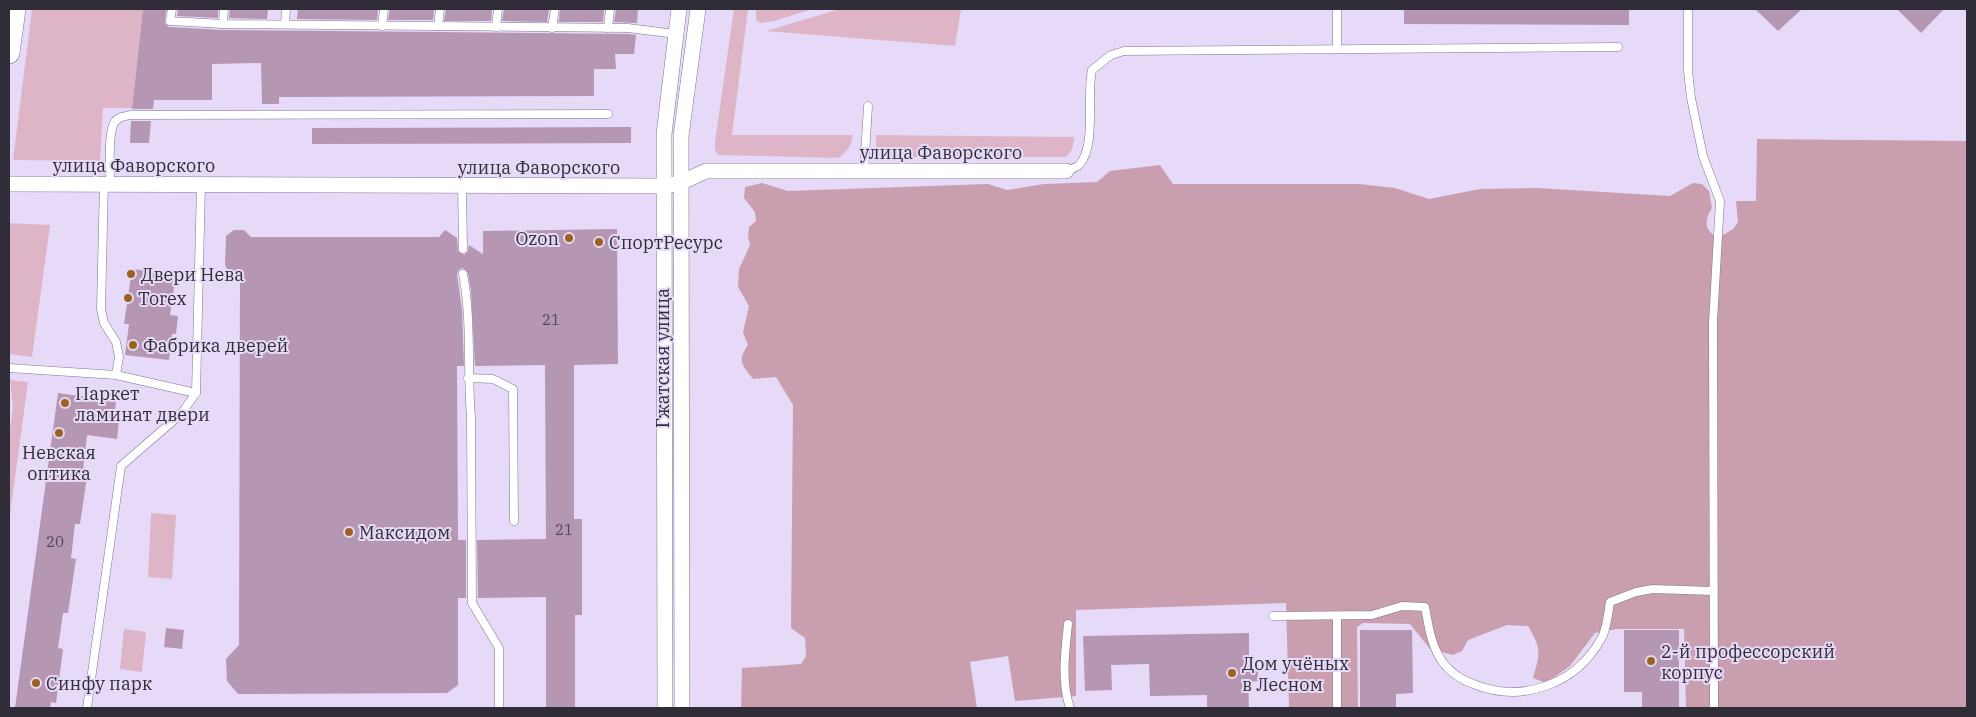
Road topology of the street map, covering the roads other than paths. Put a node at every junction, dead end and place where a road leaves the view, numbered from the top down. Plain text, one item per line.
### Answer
1 (15, 9) edge
2 (172, 9) edge
3 (224, 9) edge
4 (286, 9) edge
5 (384, 9) edge
6 (440, 9) edge
7 (498, 9) edge
8 (555, 9) edge
9 (610, 9) edge
10 (679, 9) edge
11 (698, 9) edge
12 (1337, 9) edge
13 (1688, 9) edge
14 (223, 24) junction
15 (284, 24) junction
16 (382, 26) junction
17 (438, 26) junction
18 (496, 27) junction
19 (552, 28) junction
20 (608, 28) junction
21 (676, 34) junction
22 (1618, 47) dead end
23 (1337, 49) junction
24 (9, 53) edge
25 (868, 106) dead end
26 (608, 114) dead end
27 (864, 171) junction
28 (1066, 171) joint
29 (107, 183) junction
30 (680, 183) junction
31 (9, 184) edge
32 (201, 184) junction
33 (462, 185) junction
34 (663, 186) junction
35 (463, 248) dead end
36 (463, 274) dead end
37 (9, 368) edge
38 (116, 376) junction
39 (468, 378) junction
40 (196, 393) junction
41 (514, 521) dead end
42 (1713, 591) junction
43 (1273, 616) dead end
44 (1337, 616) junction
45 (1068, 624) dead end
46 (87, 708) edge
47 (499, 708) edge
48 (665, 708) edge
49 (682, 708) edge
50 (1070, 708) edge
51 (1337, 708) edge
52 (1714, 708) edge

1 - 24 main road
2 - 14 lane
3 - 14 lane
4 - 15 lane
5 - 16 lane
6 - 17 lane
7 - 18 lane
8 - 19 lane
9 - 20 lane
10 - 21 street, Гжатская улица
11 - 30 street, Гжатская улица
12 - 23 lane
13 - 42 lane
14 - 15 lane
15 - 16 lane
16 - 17 lane
17 - 18 lane
18 - 19 lane
19 - 20 lane
20 - 21 lane
21 - 34 street, Гжатская улица
22 - 23 lane
23 - 28 lane
25 - 27 lane
26 - 29 lane
27 - 28 street, улица Фаворского
27 - 30 street, улица Фаворского
29 - 31 street, улица Фаворского
29 - 32 street, улица Фаворского
29 - 38 lane
30 - 34 street, улица Фаворского
30 - 49 street, Гжатская улица
32 - 33 street, улица Фаворского
32 - 40 lane
33 - 34 street, улица Фаворского
33 - 35 lane
34 - 48 street, Гжатская улица
36 - 39 lane
37 - 38 lane
38 - 40 lane
39 - 41 lane
39 - 47 lane
40 - 46 lane
42 - 44 lane
42 - 52 lane
43 - 44 lane
44 - 51 lane
45 - 50 lane

